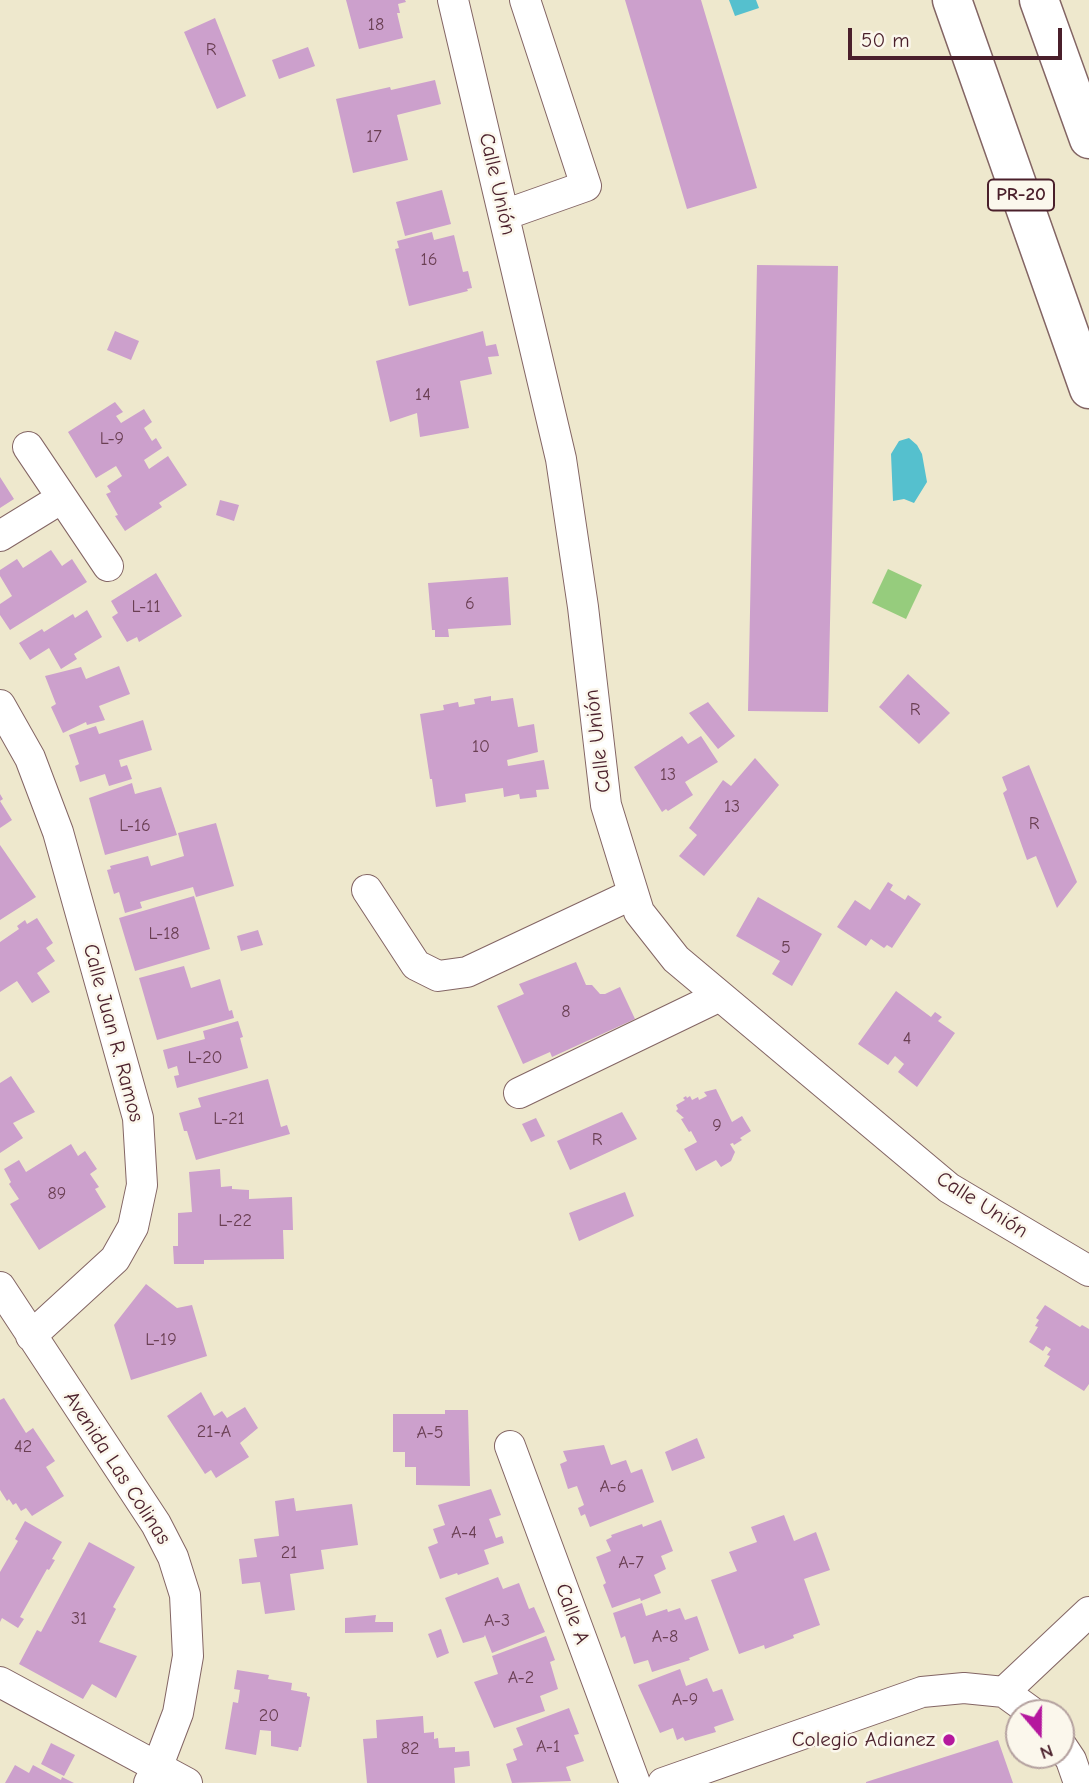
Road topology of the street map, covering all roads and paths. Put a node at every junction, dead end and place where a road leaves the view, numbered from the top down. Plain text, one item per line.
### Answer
1 (453, 0) edge
2 (525, 0) edge
3 (952, 0) edge
4 (1039, 0) edge
5 (1089, 139) edge
6 (504, 215) junction
7 (1089, 389) edge
8 (27, 447) dead end
9 (62, 498) junction
10 (0, 536) edge
11 (108, 566) dead end
12 (0, 705) edge
13 (367, 890) dead end
14 (633, 894) junction
15 (720, 996) junction
16 (519, 1093) dead end
17 (1089, 1271) edge
18 (0, 1287) edge
19 (32, 1336) junction
20 (510, 1446) dead end
21 (1089, 1612) edge
22 (0, 1682) edge
23 (1004, 1692) junction
24 (1014, 1699) edge
25 (153, 1775) edge
26 (187, 1783) edge
27 (635, 1783) edge
28 (663, 1783) edge

1 - 6 street, Calle Unión
2 - 6 street
3 - 7 highway, PR-20
4 - 5 highway
6 - 14 street, Calle Unión
8 - 9 street
9 - 10 street
9 - 11 street
12 - 19 street, Calle Juan R. Ramos
13 - 14 street
14 - 15 street, Calle Unión
15 - 16 street
15 - 17 street, Calle Unión
18 - 19 street, Avenida Las Colinas
19 - 25 street, Avenida Las Colinas
20 - 27 street, Calle A
21 - 23 street
22 - 25 street
23 - 24 street
23 - 28 street
25 - 26 street

